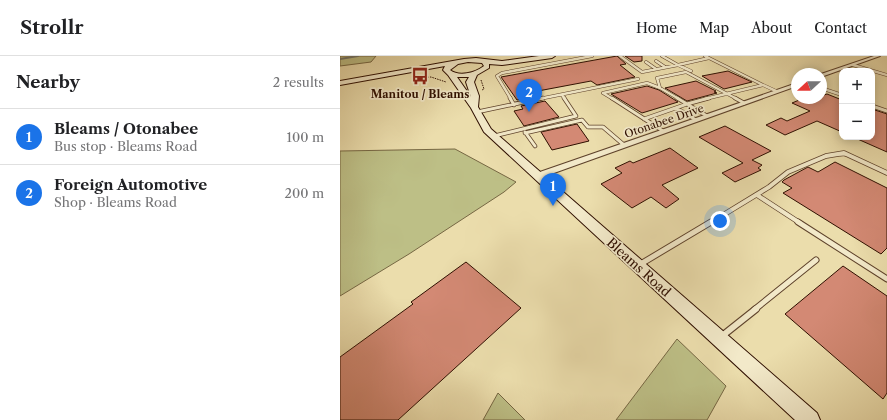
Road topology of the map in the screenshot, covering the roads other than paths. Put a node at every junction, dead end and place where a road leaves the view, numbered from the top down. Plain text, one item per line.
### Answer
1 (552, 56) edge
2 (592, 56) edge
3 (620, 56) edge
4 (662, 56) edge
5 (705, 56) edge
6 (878, 56) edge
7 (542, 58) junction
8 (709, 58) junction
9 (457, 60) edge
10 (480, 60) edge
11 (656, 61) dead end
12 (646, 62) dead end
13 (548, 64) junction
14 (678, 65) junction
15 (853, 65) junction
16 (666, 67) junction
17 (656, 69) junction
18 (482, 71) junction
19 (475, 73) junction
20 (450, 74) junction
21 (827, 74) edge
22 (887, 76) edge
23 (638, 79) dead end
24 (350, 82) junction
25 (340, 83) edge
26 (710, 84) junction
27 (763, 85) junction
28 (791, 86) edge
29 (660, 88) junction
30 (827, 90) edge
31 (776, 91) junction
32 (727, 94) junction
33 (839, 94) edge
34 (562, 95) junction
35 (744, 103) junction
36 (514, 104) junction
37 (687, 104) junction
38 (875, 107) edge
39 (676, 108) junction
40 (476, 110) junction
41 (887, 111) edge
42 (707, 116) junction
43 (644, 119) junction
44 (696, 120) junction
45 (522, 129) junction
46 (663, 131) junction
47 (525, 133) junction
48 (494, 136) junction
49 (624, 145) junction
50 (535, 146) dead end
51 (887, 173) edge
52 (537, 176) junction
53 (757, 195) junction
54 (816, 260) dead end
55 (638, 266) junction
56 (887, 279) edge
57 (719, 338) junction
58 (810, 420) edge

1 - 7 main road
2 - 13 lane
3 - 17 lane
4 - 14 lane
5 - 8 lane
6 - 15 street
7 - 10 main road
7 - 13 lane
7 - 18 main road
8 - 14 lane
8 - 27 lane
9 - 10 main road
9 - 20 main road
9 - 24 main road
10 - 18 main road
11 - 16 lane
12 - 17 lane
13 - 36 lane
14 - 16 lane
14 - 26 lane
15 - 21 street
15 - 22 lane
16 - 17 lane
18 - 19 main road
19 - 20 main road
19 - 40 main road, Bleams Road
20 - 24 main road
20 - 40 main road, Bleams Road
23 - 34 lane
24 - 25 main road
26 - 29 lane
26 - 32 lane
27 - 31 lane
27 - 32 lane
28 - 31 street, Otonabee Drive
29 - 37 lane
29 - 43 lane
30 - 33 lane
31 - 35 street, Otonabee Drive
32 - 35 lane
32 - 37 lane
34 - 36 lane
34 - 45 lane
35 - 42 street, Otonabee Drive
36 - 40 lane
37 - 39 lane
37 - 42 lane
38 - 41 lane
39 - 43 lane
39 - 44 lane
40 - 48 main road, Bleams Road
42 - 44 street, Otonabee Drive
43 - 46 lane
44 - 46 street, Otonabee Drive
45 - 47 lane
45 - 48 lane
46 - 49 street, Otonabee Drive
47 - 49 lane
47 - 50 lane
48 - 52 main road, Bleams Road
49 - 52 street, Otonabee Drive
51 - 53 lane
52 - 55 main road, Bleams Road
53 - 55 lane
53 - 56 lane
54 - 57 lane
55 - 57 main road, Bleams Road
57 - 58 main road, Bleams Road

